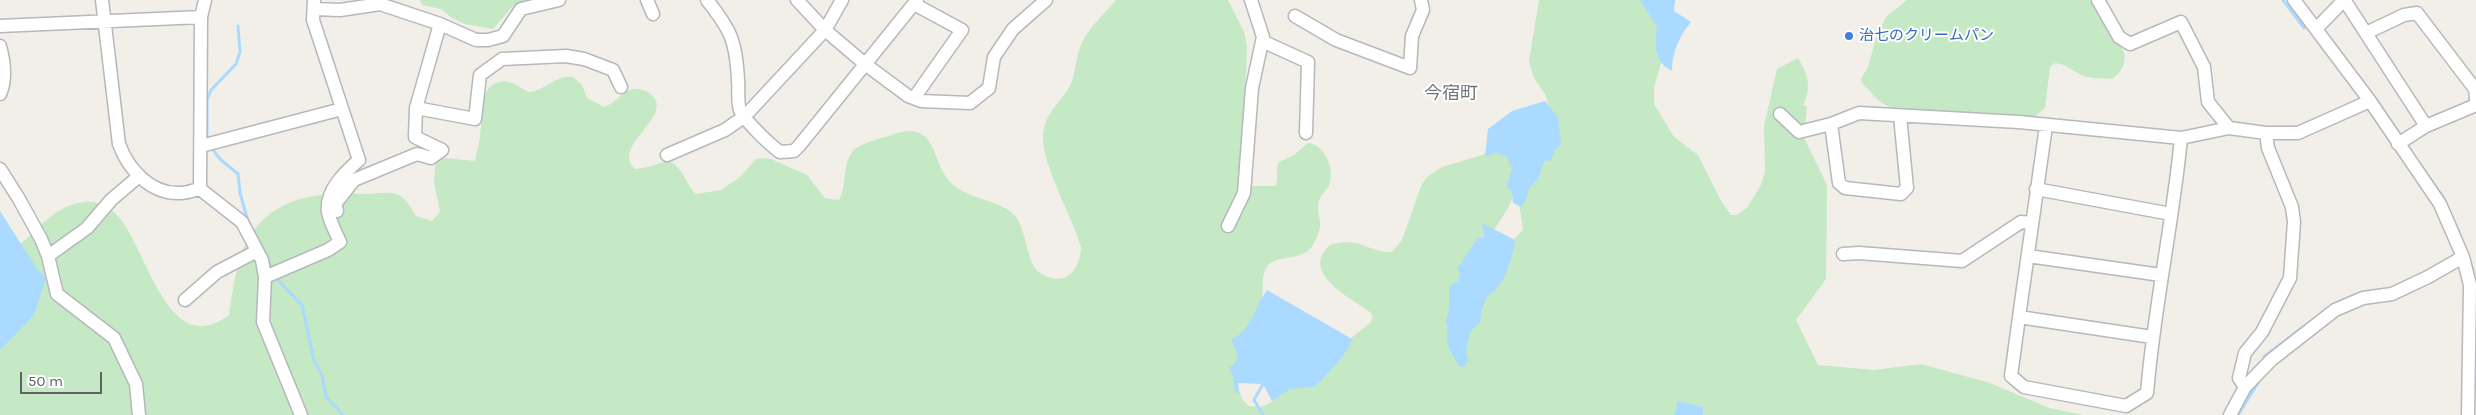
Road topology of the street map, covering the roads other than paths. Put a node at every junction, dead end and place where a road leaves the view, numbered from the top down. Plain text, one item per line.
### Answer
1 (102, 0) edge
2 (205, 0) edge
3 (559, 0) edge
4 (647, 0) edge
5 (707, 0) edge
6 (797, 0) edge
7 (842, 0) edge
8 (1046, 0) edge
9 (1251, 0) edge
10 (1421, 0) edge
11 (2098, 0) edge
12 (2294, 0) edge
13 (2344, 1) edge
14 (915, 2) edge
15 (314, 5) edge
16 (653, 14) dead end
17 (1295, 16) dead end
18 (201, 17) junction
19 (104, 20) junction
20 (440, 24) junction
21 (0, 26) edge
22 (2317, 28) junction
23 (825, 30) junction
24 (2366, 33) junction
25 (1262, 41) junction
26 (0, 46) edge
27 (865, 64) junction
28 (621, 87) dead end
29 (0, 94) edge
30 (914, 98) junction
31 (2476, 99) edge
32 (2370, 102) junction
33 (2476, 105) edge
34 (416, 108) junction
35 (342, 109) junction
36 (1780, 114) dead end
37 (745, 116) junction
38 (1900, 116) junction
39 (1831, 124) junction
40 (2046, 126) junction
41 (2426, 126) junction
42 (2229, 128) junction
43 (1306, 133) dead end
44 (2266, 133) junction
45 (2181, 138) junction
46 (2403, 141) junction
47 (201, 146) junction
48 (667, 155) dead end
49 (0, 169) edge
50 (138, 177) junction
51 (200, 189) junction
52 (2036, 189) junction
53 (2171, 214) junction
54 (2031, 223) junction
55 (1228, 226) dead end
56 (340, 242) junction
57 (257, 251) junction
58 (1843, 254) dead end
59 (48, 256) junction
60 (2028, 256) junction
61 (2463, 256) junction
62 (2161, 275) junction
63 (265, 277) junction
64 (185, 300) dead end
65 (2019, 317) junction
66 (2152, 337) junction
67 (2245, 387) junction
68 (297, 414) edge
69 (139, 415) edge
70 (2230, 415) edge
71 (2468, 415) edge

1 - 19 street
2 - 18 street
3 - 20 street
4 - 16 street
5 - 37 street
6 - 23 street
7 - 23 street
8 - 30 street
9 - 25 street
10 - 17 street
11 - 42 street
12 - 22 street
13 - 22 street
13 - 24 street
14 - 27 street
14 - 30 street
15 - 20 street
15 - 35 street
18 - 19 street
18 - 47 street
19 - 21 street
19 - 50 street
20 - 34 street
22 - 32 street
23 - 27 street
23 - 37 street
24 - 31 street
24 - 41 street
25 - 43 street
25 - 55 street
26 - 29 street
27 - 30 street
27 - 37 street
28 - 34 street
32 - 44 street
32 - 46 street
33 - 41 street
34 - 56 street
35 - 47 street
35 - 56 street
36 - 39 street
37 - 48 street
38 - 39 street
38 - 39 street
38 - 40 street
40 - 45 street
40 - 52 street
41 - 46 street
42 - 44 street
42 - 45 street
44 - 67 street
45 - 53 street
46 - 61 street
47 - 51 street
49 - 59 street
50 - 51 street
50 - 59 street
51 - 57 street
52 - 53 street
52 - 54 street
53 - 62 street
54 - 58 street
54 - 60 street
56 - 63 street
57 - 63 street
57 - 64 street
59 - 69 street
60 - 62 street
60 - 65 street
61 - 67 street
61 - 71 street
62 - 66 street
63 - 68 street
65 - 66 street
65 - 66 street
67 - 70 street

